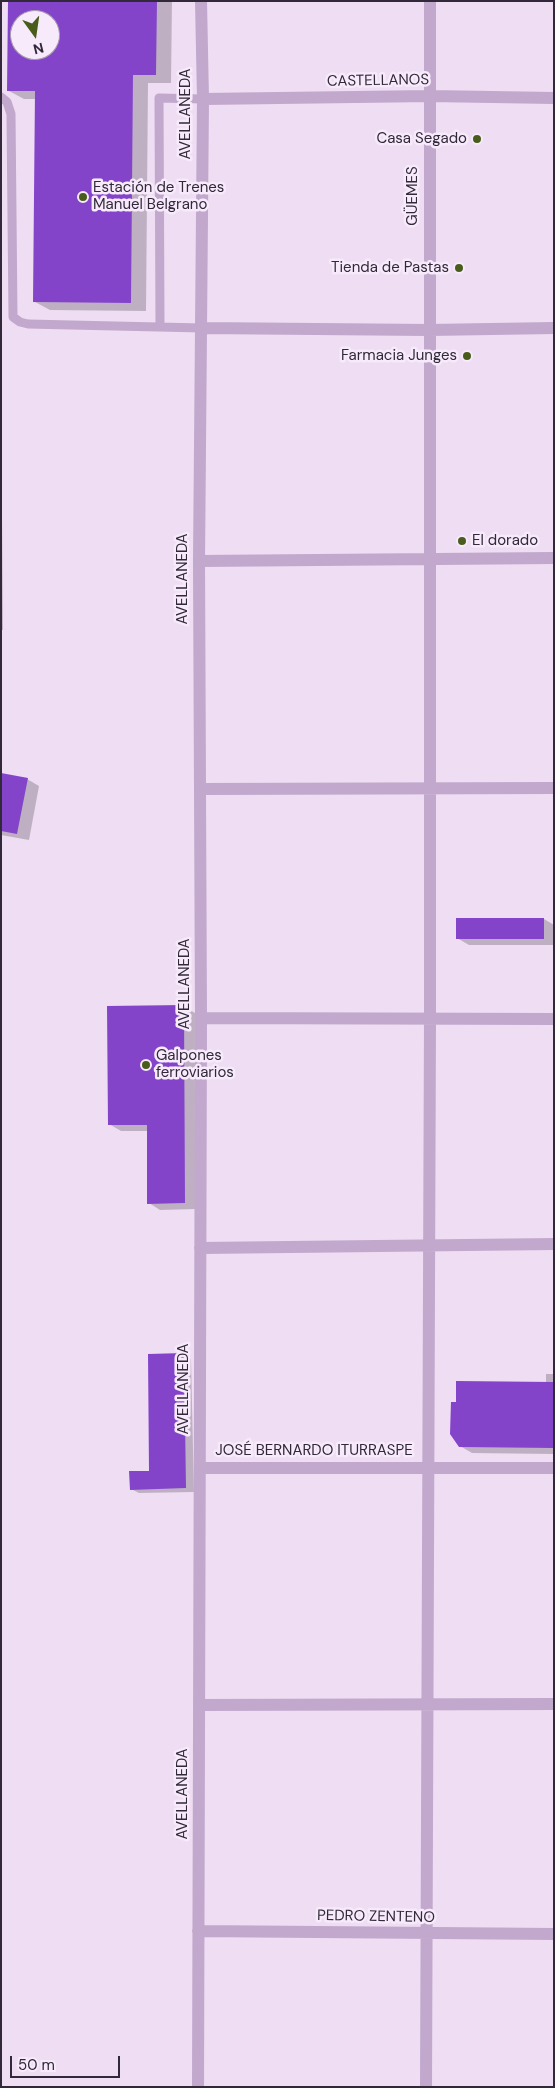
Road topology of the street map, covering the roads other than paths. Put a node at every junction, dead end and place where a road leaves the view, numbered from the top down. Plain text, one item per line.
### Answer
1 (201, 1) edge
2 (430, 1) edge
3 (430, 96) junction
4 (1, 97) edge
5 (554, 98) edge
6 (203, 99) junction
7 (160, 327) junction
8 (202, 328) junction
9 (554, 328) edge
10 (429, 330) junction
11 (554, 558) edge
12 (430, 559) junction
13 (199, 561) junction
14 (554, 788) edge
15 (200, 789) junction
16 (429, 789) junction
17 (201, 1018) junction
18 (430, 1019) junction
19 (554, 1019) edge
20 (554, 1244) edge
21 (429, 1246) junction
22 (200, 1248) junction
23 (428, 1467) junction
24 (200, 1468) junction
25 (554, 1468) edge
26 (554, 1704) edge
27 (199, 1705) junction
28 (426, 1705) junction
29 (198, 1931) junction
30 (428, 1934) junction
31 (554, 1934) edge
32 (198, 2087) edge
33 (426, 2087) edge

1 - 6 street, AVELLANEDA
2 - 3 street, GÜEMES
3 - 5 street, CASTELLANOS
3 - 6 street, CASTELLANOS
3 - 10 street, GÜEMES
4 - 7 lane
6 - 7 lane
6 - 8 street, AVELLANEDA
7 - 8 lane
8 - 10 street
8 - 13 street, AVELLANEDA
9 - 10 street
10 - 12 street, GÜEMES
11 - 12 street
12 - 13 street
12 - 16 street, GÜEMES
13 - 15 street, AVELLANEDA
14 - 16 street
15 - 16 street
15 - 17 street, AVELLANEDA
16 - 18 street, GÜEMES
17 - 18 street
17 - 22 street, AVELLANEDA
18 - 19 street
18 - 21 street, GÜEMES
20 - 21 street
21 - 22 street
21 - 23 street, GÜEMES
22 - 24 street, AVELLANEDA
23 - 24 street, JOSÉ BERNARDO ITURRASPE
23 - 25 street, JOSÉ BERNARDO ITURRASPE
23 - 28 street, GÜEMES
24 - 27 street, AVELLANEDA
26 - 28 street
27 - 28 street
27 - 29 street, AVELLANEDA
28 - 30 street, GÜEMES
29 - 30 street, PEDRO ZENTENO
29 - 32 street, AVELLANEDA
30 - 31 street, PEDRO ZENTENO
30 - 33 street, GÜEMES

